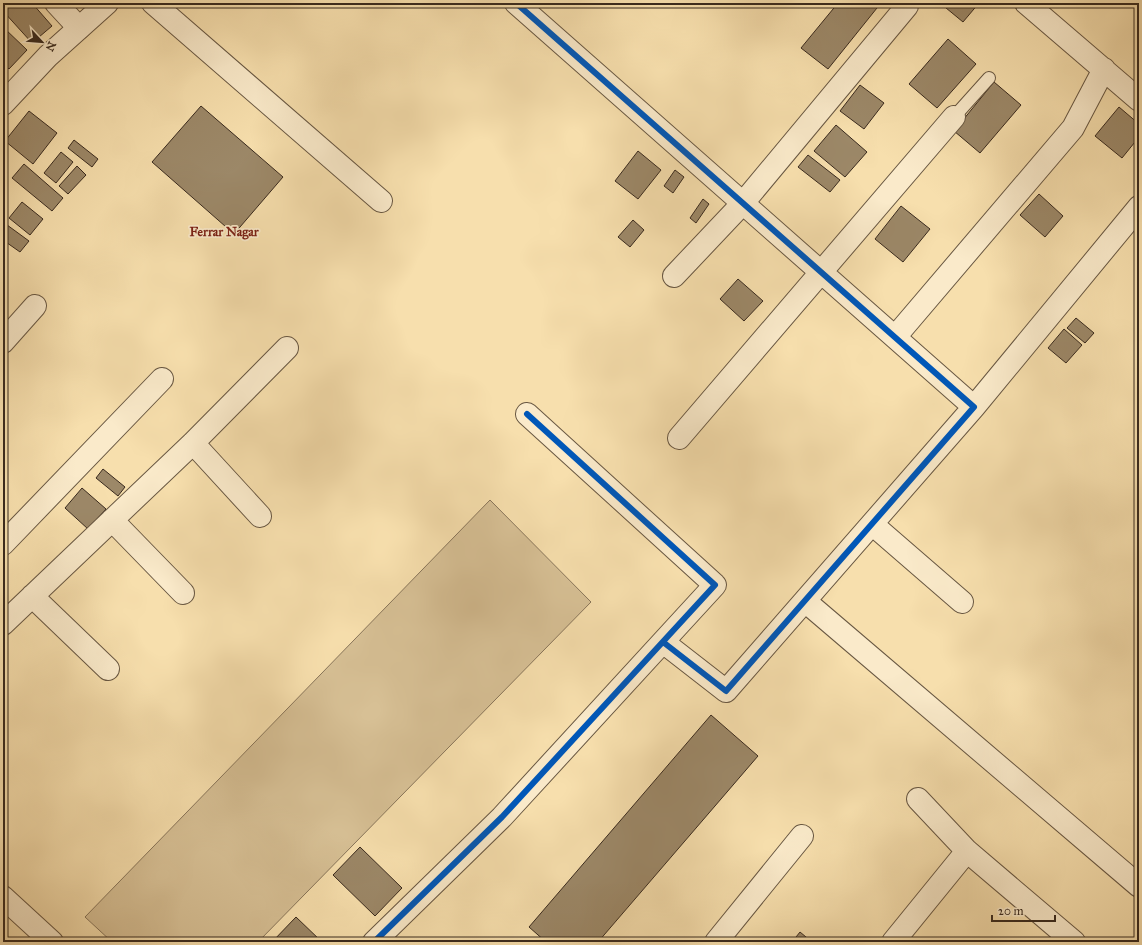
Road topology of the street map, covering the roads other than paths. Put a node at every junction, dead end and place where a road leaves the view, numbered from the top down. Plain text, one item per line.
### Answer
1 (56, 3) edge
2 (107, 3) edge
3 (153, 3) edge
4 (516, 3) edge
5 (1026, 3) edge
6 (907, 6) dead end
7 (79, 28) junction
8 (1104, 69) junction
9 (989, 78) dead end
10 (6, 94) edge
11 (1139, 100) edge
12 (954, 118) joint
13 (381, 201) dead end
14 (743, 203) junction
15 (1139, 207) edge
16 (821, 272) junction
17 (674, 276) dead end
18 (35, 306) dead end
19 (895, 337) junction
20 (3, 342) edge
21 (287, 348) dead end
22 (162, 379) dead end
23 (974, 407) junction
24 (527, 414) dead end
25 (679, 438) dead end
26 (193, 443) junction
27 (260, 516) dead end
28 (112, 520) junction
29 (872, 524) junction
30 (3, 544) edge
31 (183, 593) dead end
32 (32, 596) junction
33 (805, 601) junction
34 (962, 602) dead end
35 (3, 624) edge
36 (663, 642) junction
37 (108, 669) dead end
38 (918, 799) dead end
39 (802, 836) dead end
40 (967, 851) junction
41 (1139, 886) edge
42 (3, 896) edge
43 (52, 942) edge
44 (374, 942) edge
45 (716, 942) edge
46 (893, 942) edge
47 (1074, 942) edge

1 - 7 street
2 - 7 street
3 - 13 street
4 - 14 street
5 - 8 street
6 - 14 street
7 - 10 street
8 - 11 street
8 - 19 street
9 - 12 lane
12 - 16 street
14 - 16 street
14 - 17 street
15 - 23 street
16 - 19 street
16 - 25 street
18 - 20 street
19 - 23 street
21 - 26 street
22 - 30 street
23 - 29 street
24 - 36 street
26 - 27 street
26 - 28 street
28 - 31 street
28 - 32 street
29 - 33 street
29 - 34 street
32 - 35 street
32 - 37 street
33 - 36 street
33 - 41 street
36 - 44 street
38 - 40 street
39 - 45 street
40 - 46 street
40 - 47 street
42 - 43 street

